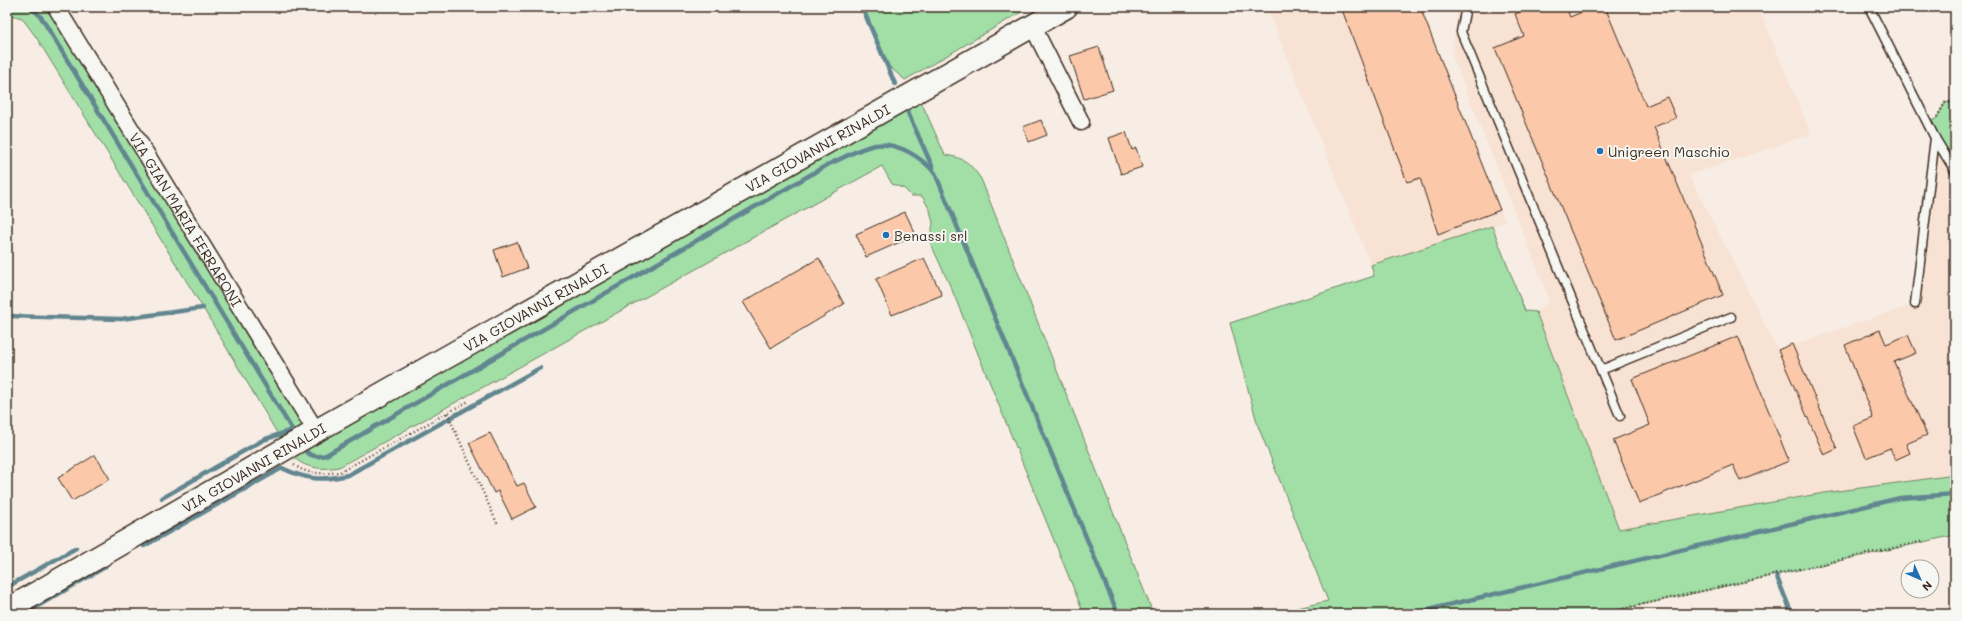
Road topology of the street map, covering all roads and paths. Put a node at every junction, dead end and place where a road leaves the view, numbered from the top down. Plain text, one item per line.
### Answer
1 (56, 7) edge
2 (1066, 7) edge
3 (1466, 7) edge
4 (1868, 7) edge
5 (1032, 25) junction
6 (1955, 101) edge
7 (1080, 122) dead end
8 (1927, 122) junction
9 (1935, 138) junction
10 (1955, 170) edge
11 (1915, 304) dead end
12 (1731, 317) dead end
13 (1601, 370) junction
14 (469, 401) dead end
15 (447, 413) junction
16 (1620, 416) dead end
17 (312, 434) junction
18 (285, 449) junction
19 (497, 523) dead end
20 (1924, 542) dead end
21 (7, 610) edge
22 (1600, 614) edge

1 - 17 street, VIA GIAN MARIA FERRARONI
2 - 5 street, VIA GIOVANNI RINALDI
3 - 13 lane
4 - 8 lane
5 - 7 street
5 - 17 street, VIA GIOVANNI RINALDI
6 - 8 path
8 - 9 lane
9 - 10 lane
9 - 11 lane
12 - 13 lane
13 - 16 lane
14 - 15 path
15 - 18 path
15 - 19 path
17 - 18 street, VIA GIOVANNI RINALDI
18 - 21 street, VIA GIOVANNI RINALDI
20 - 22 path

